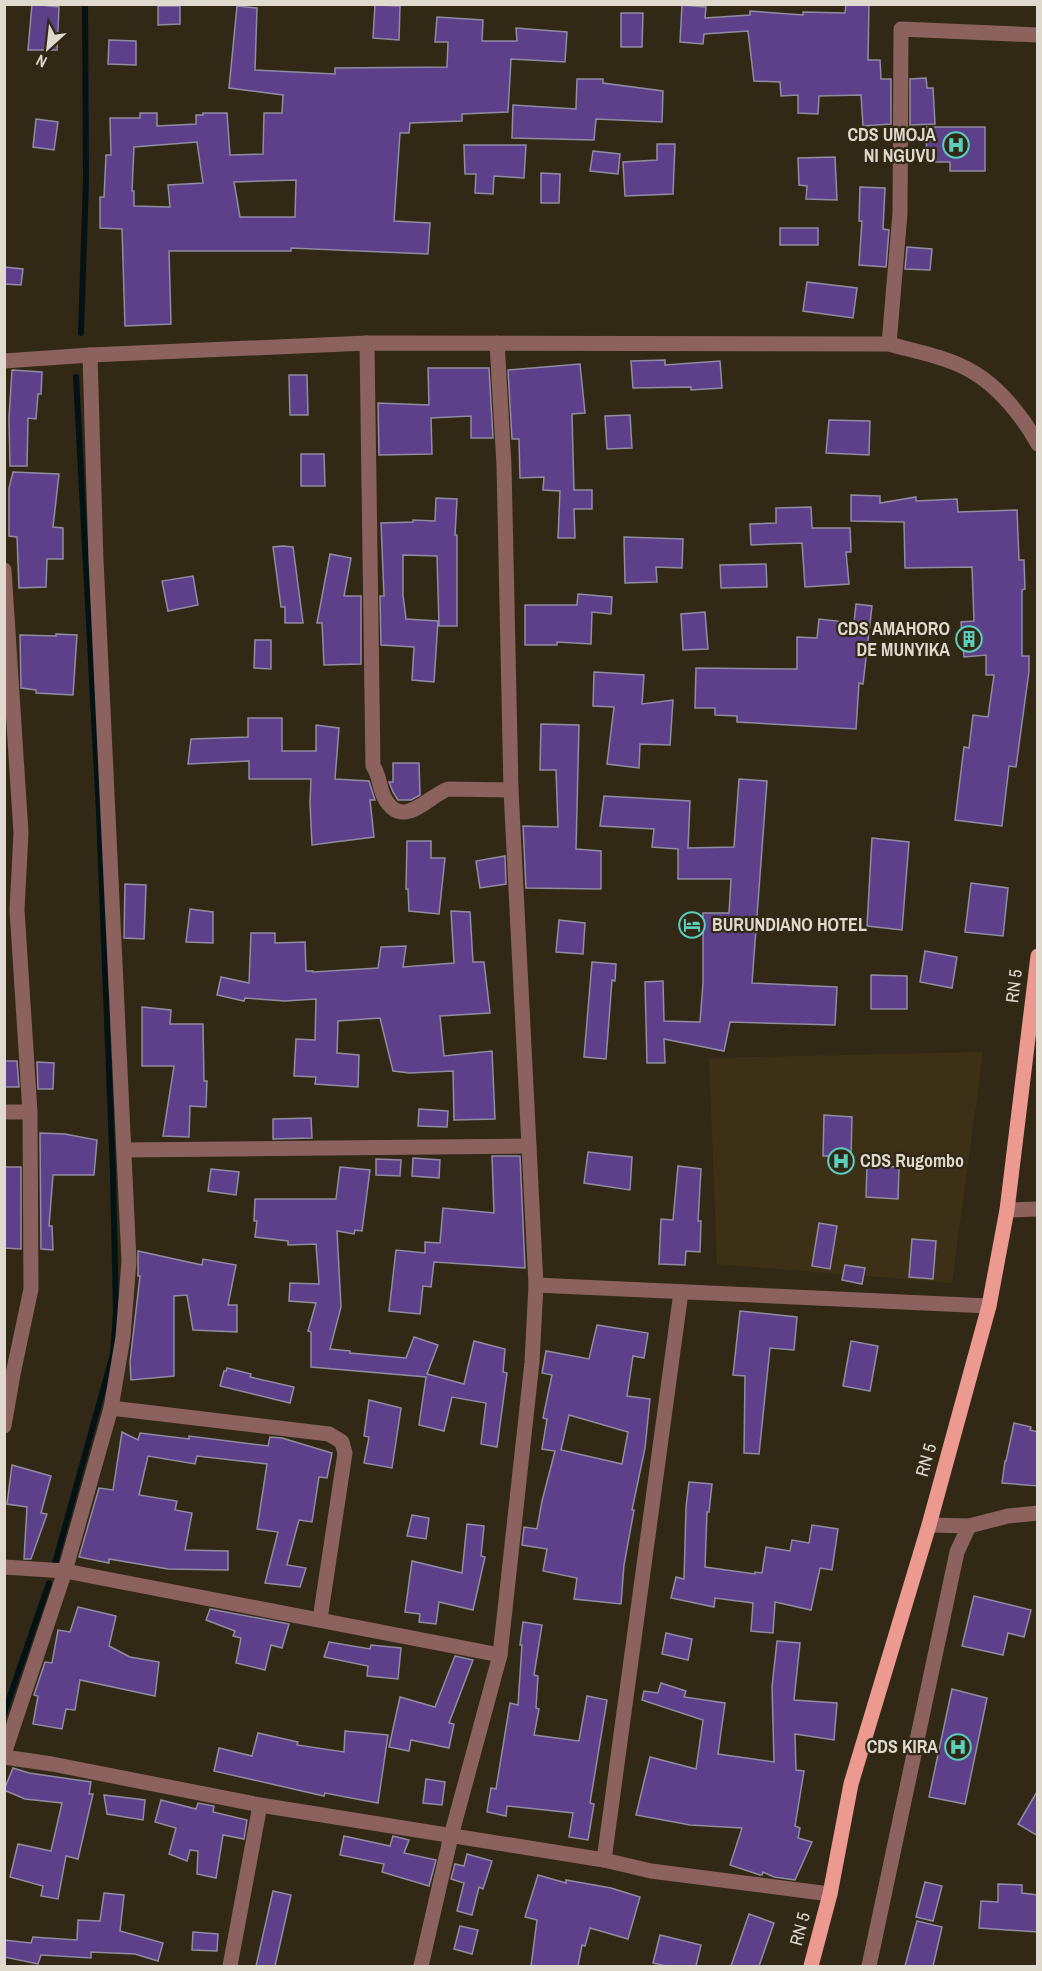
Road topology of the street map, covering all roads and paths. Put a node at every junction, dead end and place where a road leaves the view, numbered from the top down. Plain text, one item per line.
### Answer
1 (1038, 35) edge
2 (367, 343) junction
3 (497, 343) junction
4 (889, 344) junction
5 (90, 355) junction
6 (4, 361) edge
7 (1038, 444) edge
8 (4, 570) edge
9 (511, 790) junction
10 (11, 910) edge
11 (1038, 956) edge
12 (4, 1112) edge
13 (30, 1112) junction
14 (529, 1146) junction
15 (125, 1150) junction
16 (1038, 1209) edge
17 (1007, 1210) junction
18 (536, 1285) junction
19 (681, 1292) junction
20 (989, 1306) junction
21 (9, 1373) edge
22 (111, 1408) junction
23 (4, 1426) edge
24 (1038, 1513) edge
25 (928, 1525) junction
26 (969, 1526) junction
27 (4, 1567) edge
28 (65, 1571) junction
29 (320, 1619) junction
30 (500, 1655) junction
31 (4, 1756) edge
32 (260, 1805) junction
33 (451, 1836) junction
34 (604, 1860) junction
35 (830, 1894) junction
36 (230, 1966) edge
37 (421, 1966) edge
38 (811, 1966) edge
39 (868, 1966) edge

1 - 4 street
2 - 3 street
2 - 5 street
2 - 9 street
3 - 4 street
3 - 9 street
4 - 7 street
5 - 6 street
5 - 15 street
8 - 10 street
9 - 14 street
10 - 13 street
11 - 17 main road, RN 5 / RN 5
12 - 13 street
13 - 21 street
14 - 15 street
14 - 18 street
15 - 22 street
16 - 17 street
17 - 20 main road, RN 5 / RN 5
18 - 19 street
18 - 30 street
19 - 20 street
19 - 34 street
20 - 25 main road, RN 5 / RN 5
21 - 23 street
22 - 28 street
22 - 29 street
24 - 26 street
25 - 26 street
25 - 35 main road, RN 5 / RN 5
26 - 39 street
27 - 28 street
28 - 29 street
28 - 31 street
29 - 30 street
30 - 33 street
31 - 32 street
32 - 33 street
32 - 36 street
33 - 34 street
33 - 37 street
34 - 35 street
35 - 38 main road, RN 5 / RN 5

